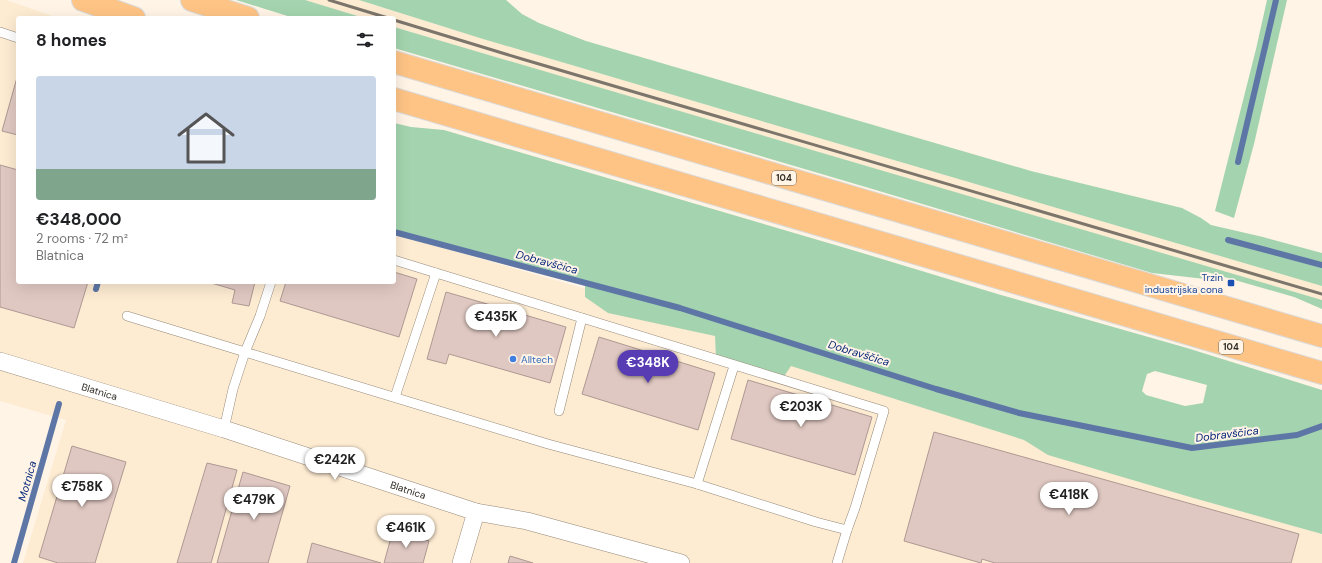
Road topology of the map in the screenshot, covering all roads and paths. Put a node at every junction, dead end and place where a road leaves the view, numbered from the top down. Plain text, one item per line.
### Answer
1 (83, 0) edge
2 (192, 0) edge
3 (128, 16) edge
4 (242, 16) edge
5 (0, 32) edge
6 (16, 37) edge
7 (396, 63) edge
8 (396, 100) edge
9 (396, 261) edge
10 (436, 273) junction
11 (270, 284) edge
12 (127, 316) dead end
13 (582, 318) junction
14 (1322, 336) edge
15 (245, 352) junction
16 (0, 361) edge
17 (734, 366) junction
18 (1322, 373) edge
19 (395, 397) junction
20 (559, 411) dead end
21 (224, 429) junction
22 (697, 484) junction
23 (476, 512) junction
24 (847, 530) junction
25 (461, 563) edge
26 (682, 563) edge
27 (837, 563) edge

1 - 3 main road
2 - 4 main road
5 - 6 lane
7 - 14 main road, 104
8 - 18 main road, 104
9 - 10 lane
10 - 13 lane
10 - 19 lane
11 - 15 lane
12 - 15 lane
13 - 17 lane
13 - 20 lane
15 - 19 lane
15 - 21 lane
16 - 21 street, Blatnica
17 - 22 lane
17 - 24 lane
19 - 22 lane
21 - 23 street, Blatnica
22 - 24 lane
23 - 25 street
23 - 26 street, Blatnica
24 - 27 lane

